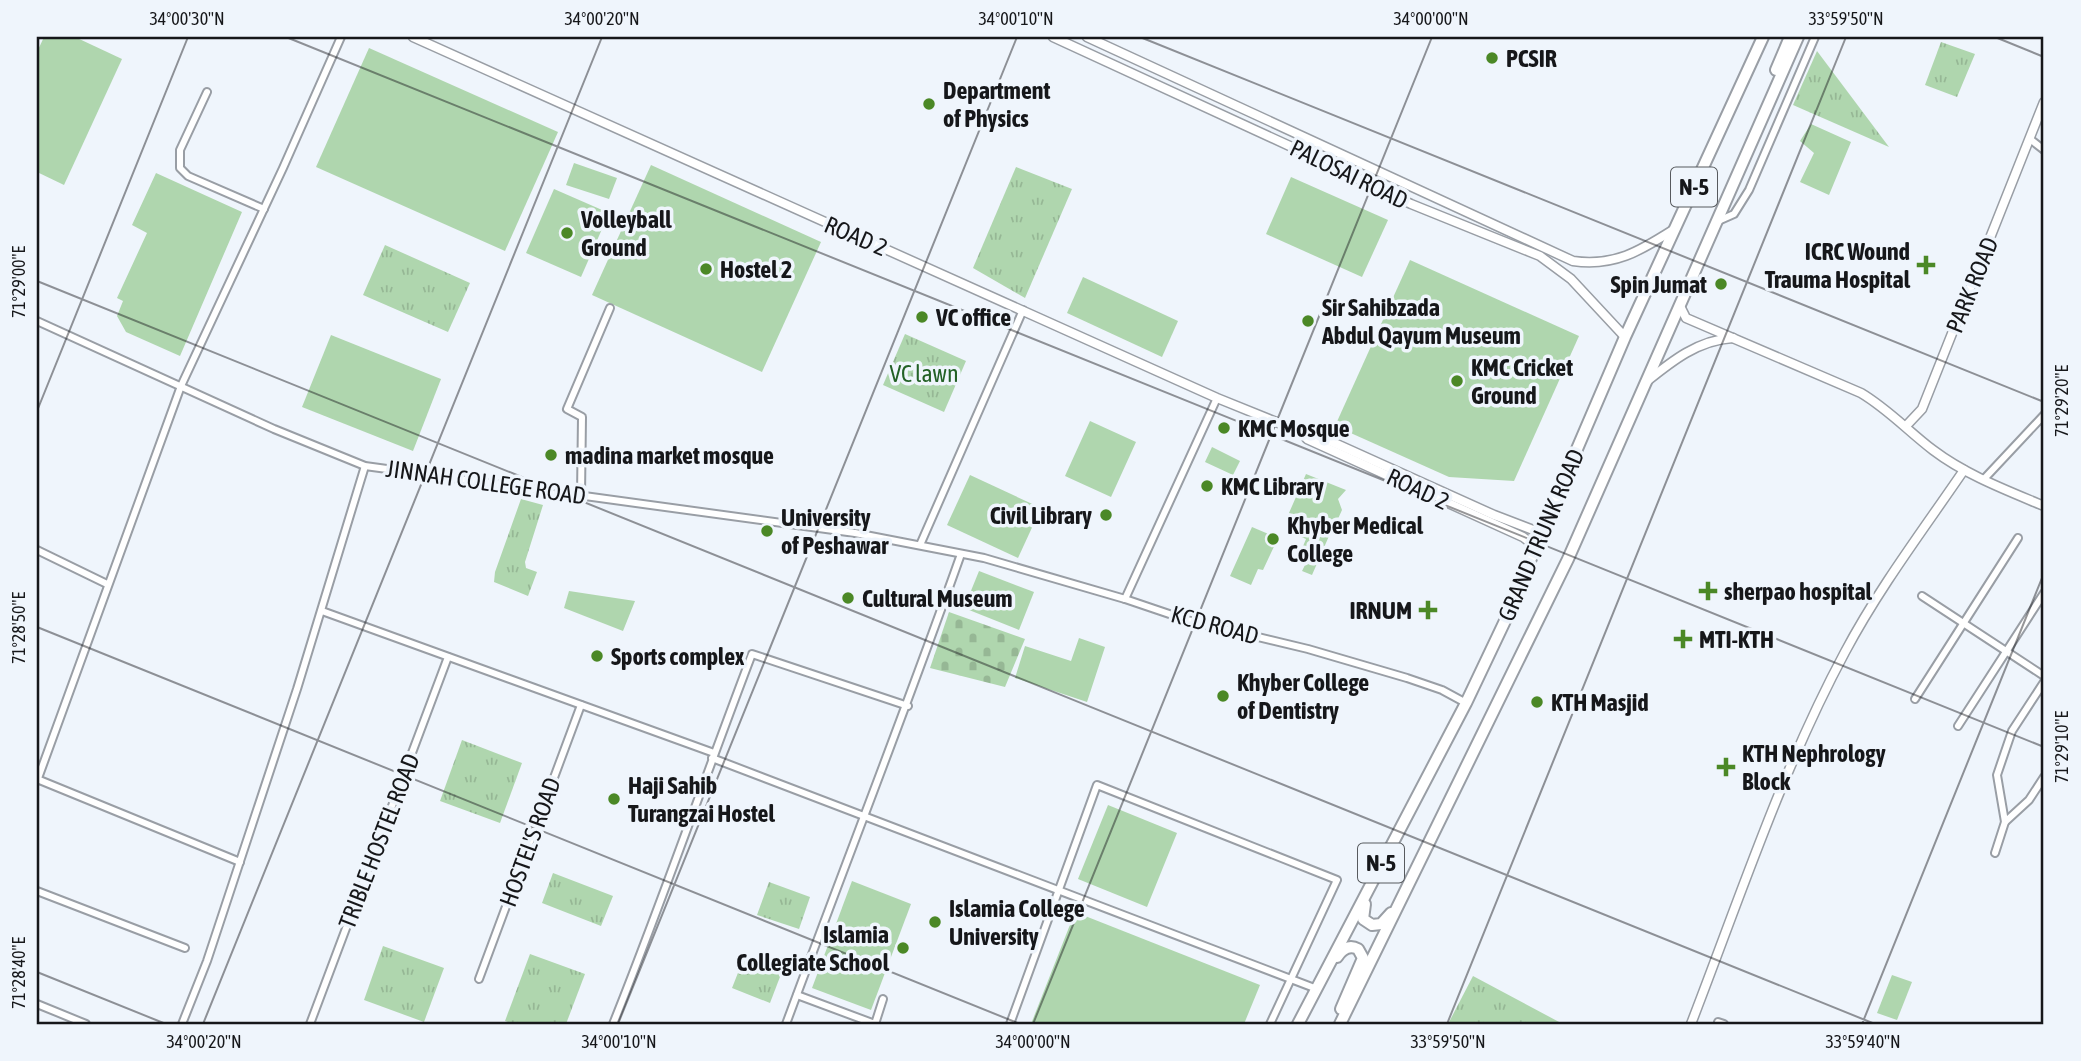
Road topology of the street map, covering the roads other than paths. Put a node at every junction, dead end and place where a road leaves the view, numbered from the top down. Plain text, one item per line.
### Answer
1 (341, 37) edge
2 (413, 37) edge
3 (1053, 37) edge
4 (1087, 37) edge
5 (1763, 37) edge
6 (1790, 37) edge
7 (1798, 37) edge
8 (1815, 37) edge
9 (207, 92) dead end
10 (2044, 102) edge
11 (1766, 107) junction
12 (2030, 139) junction
13 (2044, 150) edge
14 (264, 209) junction
15 (1715, 222) junction
16 (1673, 230) junction
17 (1515, 240) junction
18 (1680, 306) junction
19 (610, 308) dead end
20 (1023, 310) junction
21 (37, 321) edge
22 (1625, 338) junction
23 (1736, 338) junction
24 (1646, 382) junction
25 (181, 386) junction
26 (1217, 398) junction
27 (2044, 415) edge
28 (1906, 426) junction
29 (1301, 432) junction
30 (366, 466) junction
31 (1964, 470) junction
32 (1984, 479) junction
33 (581, 495) junction
34 (2044, 506) edge
35 (1541, 533) junction
36 (2018, 538) dead end
37 (920, 545) junction
38 (1535, 547) junction
39 (37, 550) edge
40 (961, 554) junction
41 (107, 584) junction
42 (2044, 593) edge
43 (1922, 596) dead end
44 (1125, 598) junction
45 (322, 611) junction
46 (1964, 623) junction
47 (2006, 651) junction
48 (448, 657) junction
49 (2044, 676) edge
50 (2044, 682) edge
51 (1915, 699) dead end
52 (1466, 704) junction
53 (581, 705) junction
54 (908, 706) junction
55 (1958, 726) dead end
56 (713, 756) junction
57 (2044, 777) edge
58 (37, 780) edge
59 (864, 815) junction
60 (2005, 822) junction
61 (1995, 853) dead end
62 (240, 862) junction
63 (1414, 875) junction
64 (1373, 880) junction
65 (1059, 890) junction
66 (37, 891) edge
67 (185, 948) dead end
68 (1291, 978) junction
69 (479, 979) dead end
70 (1318, 987) junction
71 (797, 995) junction
72 (883, 999) dead end
73 (37, 1004) edge
74 (86, 1024) edge
75 (182, 1024) edge
76 (310, 1024) edge
77 (613, 1024) edge
78 (786, 1024) edge
79 (875, 1024) edge
80 (1010, 1024) edge
81 (1269, 1024) edge
82 (1298, 1024) edge
83 (1335, 1024) edge
84 (1340, 1024) edge
85 (1691, 1024) edge

1 - 14 street
2 - 20 street, ROAD 2
3 - 17 street, PALOSAI ROAD
4 - 17 street
5 - 16 highway, GRAND TRUNK ROAD / N-5
6 - 11 highway
7 - 11 highway, GRAND TRUNK ROAD / N-5
8 - 15 street
9 - 14 street
10 - 12 street
11 - 15 highway, GRAND TRUNK ROAD / N-5
12 - 13 street
12 - 28 street, PARK ROAD
14 - 25 street
15 - 18 highway, GRAND TRUNK ROAD / N-5
16 - 17 street
16 - 22 highway, GRAND TRUNK ROAD / N-5
17 - 22 street, PALOSAI ROAD
18 - 23 street
18 - 24 highway, GRAND TRUNK ROAD / N-5
19 - 33 street
20 - 26 street, ROAD 2
20 - 37 street
21 - 25 street, JINNAH COLLEGE ROAD
22 - 35 highway, GRAND TRUNK ROAD / N-5
23 - 24 street
23 - 28 street
24 - 63 highway, GRAND TRUNK ROAD / N-5
25 - 30 street, JINNAH COLLEGE ROAD
25 - 41 street
26 - 29 street, ROAD 2
26 - 44 street
27 - 32 street
28 - 31 street
29 - 35 street, ROAD 2
29 - 38 street, ROAD 2
30 - 33 street, JINNAH COLLEGE ROAD
30 - 45 street
31 - 32 street
31 - 85 street
32 - 34 street
33 - 37 street, JINNAH COLLEGE ROAD
35 - 38 highway, GRAND TRUNK ROAD / N-5
36 - 46 street
37 - 40 street, JINNAH COLLEGE ROAD
38 - 52 highway, GRAND TRUNK ROAD / N-5
39 - 41 street
40 - 44 street, KCD ROAD
40 - 54 street
41 - 58 street
42 - 47 street
43 - 46 street
44 - 52 street, KCD ROAD
45 - 48 street
45 - 62 street
46 - 47 street
46 - 51 street
47 - 49 street
47 - 55 street
48 - 53 street
48 - 76 street, TRIBLE HOSTEL ROAD
50 - 60 street
52 - 64 highway, GRAND TRUNK ROAD / N-5
53 - 56 street
53 - 69 street, HOSTEL'S ROAD
54 - 56 street
54 - 59 street
56 - 59 street
56 - 77 street
57 - 60 street
58 - 62 street
59 - 65 street
59 - 71 street
60 - 61 street
62 - 75 street
63 - 64 highway
63 - 84 highway, GRAND TRUNK ROAD / N-5
64 - 70 highway, GRAND TRUNK ROAD / N-5
65 - 68 street
65 - 68 street
65 - 80 street
66 - 67 street
68 - 70 street
68 - 81 street
70 - 82 highway, GRAND TRUNK ROAD / N-5
70 - 83 highway
71 - 78 street
71 - 79 street
72 - 79 street
73 - 74 street

